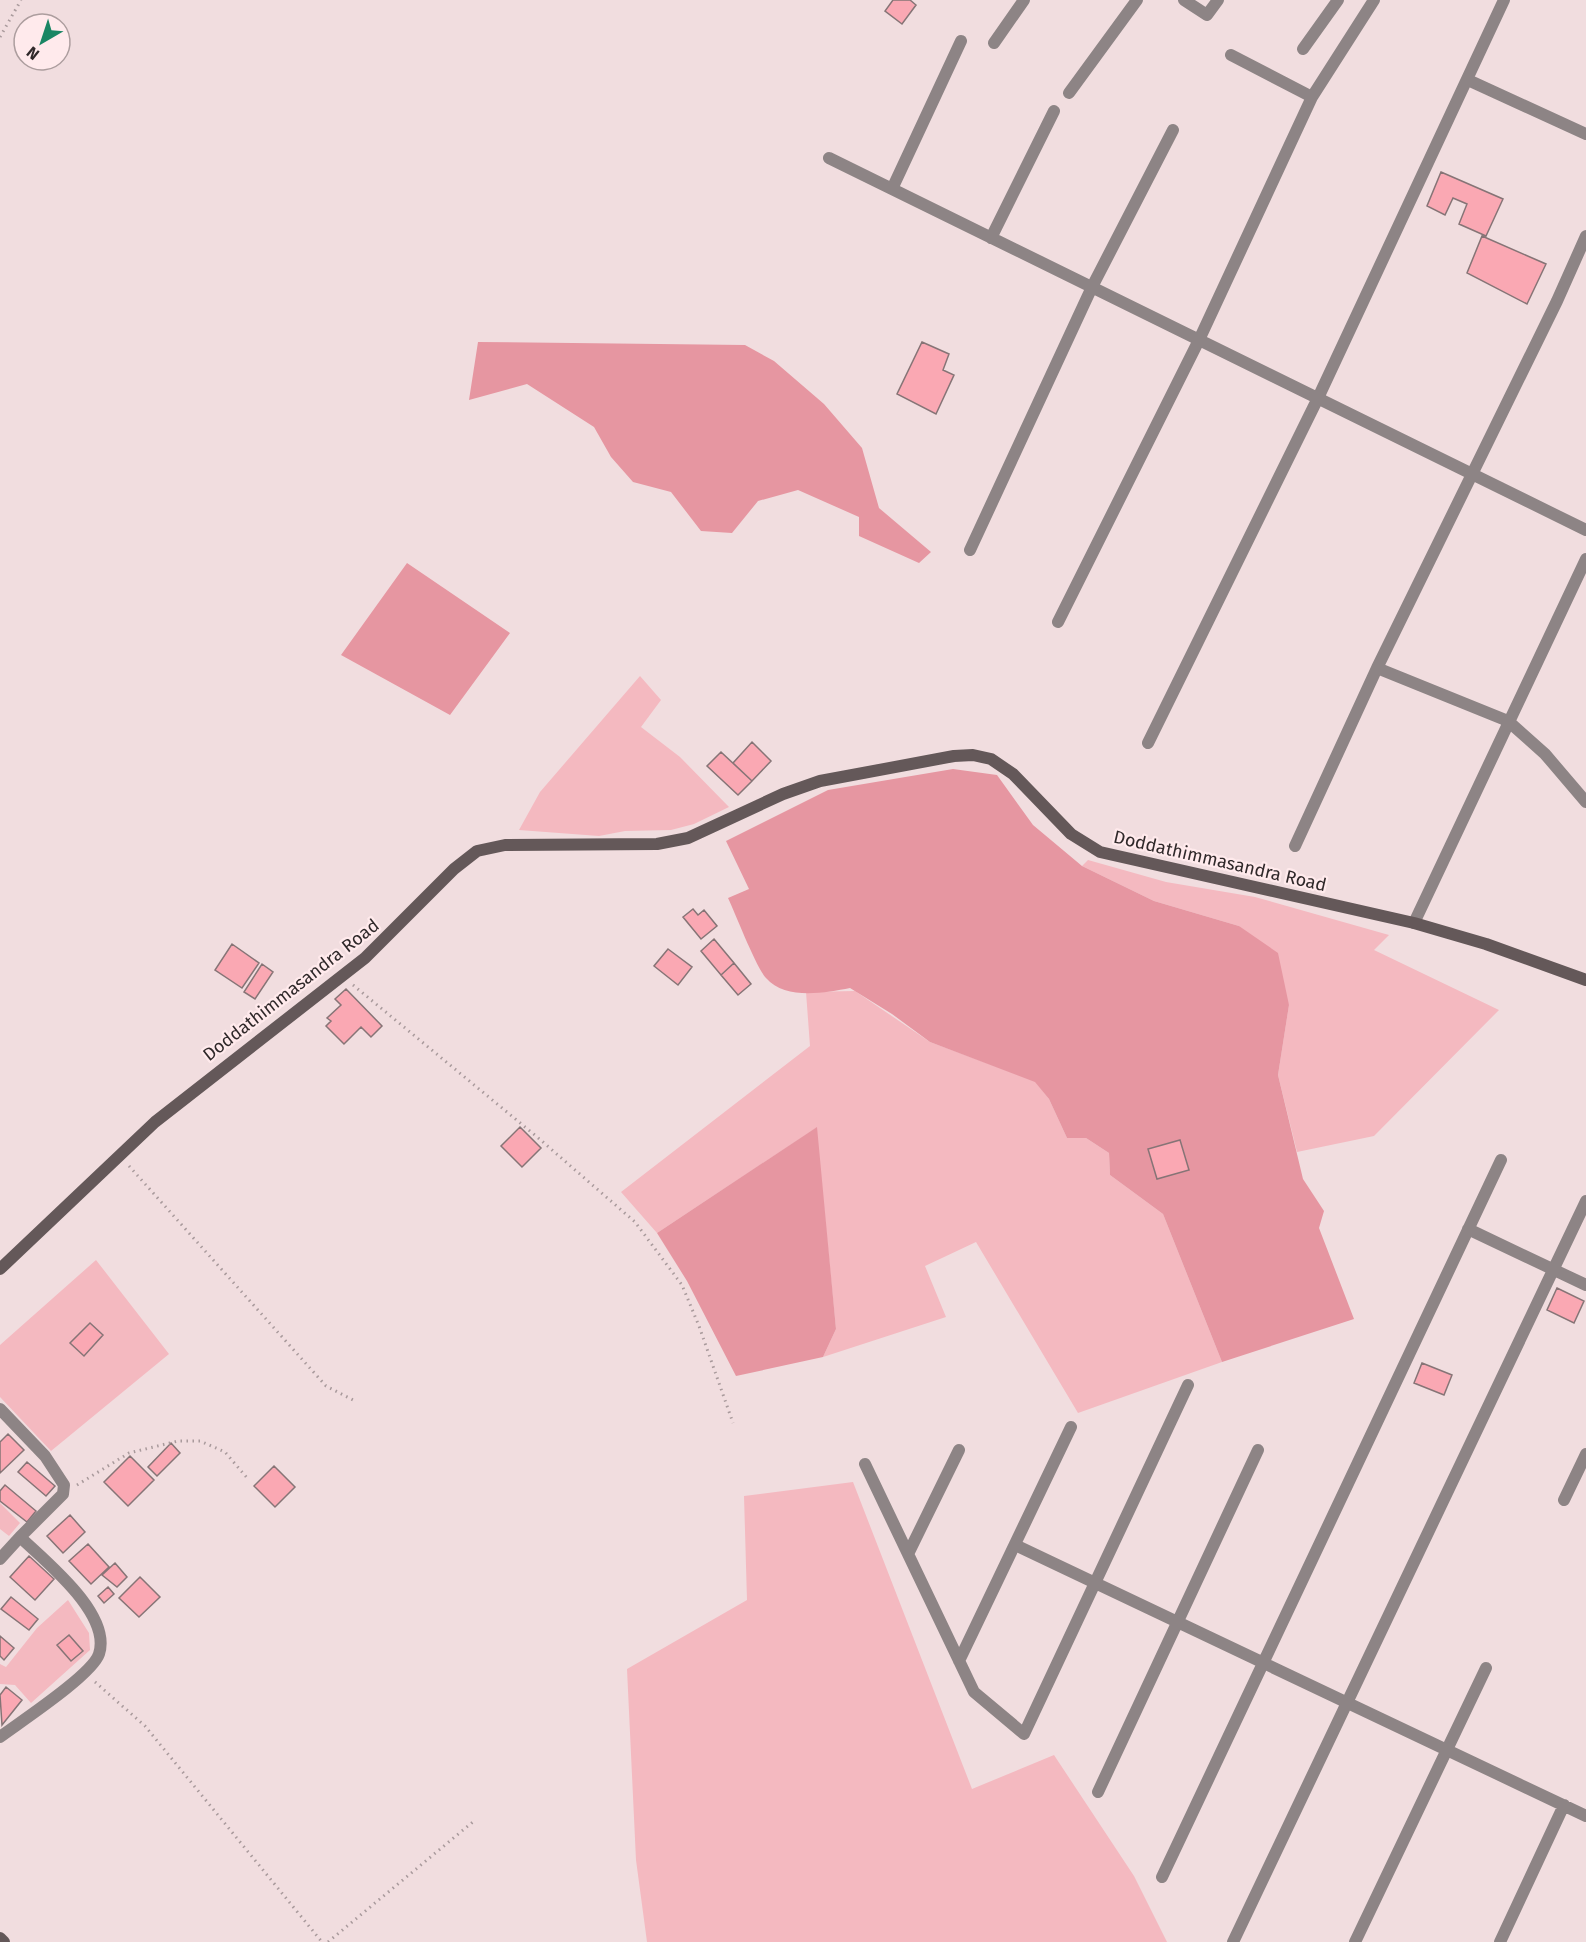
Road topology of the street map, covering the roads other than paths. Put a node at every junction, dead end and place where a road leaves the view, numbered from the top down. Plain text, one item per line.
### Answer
1 (1024, 0) edge
2 (1137, 0) edge
3 (1184, 0) edge
4 (1218, 0) edge
5 (1338, 0) edge
6 (1374, 0) edge
7 (1504, 0) edge
8 (961, 41) dead end
9 (994, 43) dead end
10 (1303, 49) dead end
11 (1231, 55) dead end
12 (1468, 80) junction
13 (1069, 93) dead end
14 (1312, 97) junction
15 (1054, 111) dead end
16 (1173, 130) dead end
17 (1586, 134) edge
18 (829, 158) dead end
19 (892, 189) junction
20 (1586, 236) edge
21 (992, 238) junction
22 (1092, 288) junction
23 (1199, 340) junction
24 (1318, 398) junction
25 (1471, 473) junction
26 (1586, 530) edge
27 (970, 550) dead end
28 (1586, 559) edge
29 (1058, 622) dead end
30 (1377, 668) junction
31 (1508, 721) junction
32 (1148, 743) dead end
33 (1585, 798) edge
34 (1295, 846) dead end
35 (1414, 922) junction
36 (1586, 980) edge
37 (1501, 1160) dead end
38 (1586, 1202) edge
39 (1468, 1229) junction
40 (0, 1269) edge
41 (1553, 1269) junction
42 (1586, 1285) edge
43 (1188, 1385) dead end
44 (0, 1409) edge
45 (1071, 1427) dead end
46 (959, 1450) dead end
47 (1258, 1450) dead end
48 (1586, 1454) edge
49 (865, 1464) dead end
50 (1564, 1500) dead end
51 (20, 1537) junction
52 (1014, 1545) junction
53 (908, 1554) junction
54 (0, 1559) edge
55 (1095, 1583) junction
56 (1178, 1622) junction
57 (959, 1661) junction
58 (1263, 1663) junction
59 (1486, 1668) dead end
60 (1347, 1703) junction
61 (0, 1737) edge
62 (1448, 1750) junction
63 (1098, 1792) dead end
64 (1564, 1805) junction
65 (1586, 1816) edge
66 (1162, 1877) dead end
67 (0, 1938) edge
68 (4, 1942) edge
69 (1233, 1942) edge
70 (1355, 1942) edge
71 (1500, 1942) edge

1 - 9 street
2 - 13 street
3 - 4 street
5 - 10 street
6 - 14 street
7 - 12 street
8 - 19 street
11 - 14 street
12 - 17 street
12 - 24 street
14 - 23 street
15 - 21 street
16 - 22 street
18 - 19 street
19 - 21 street
20 - 25 street
21 - 22 street
22 - 23 street
22 - 27 street
23 - 24 street
23 - 29 street
24 - 25 street
24 - 32 street
25 - 26 street
25 - 30 street
28 - 31 street
30 - 31 street
30 - 34 street
31 - 33 street
31 - 35 street
35 - 36 street, Doddathimmasandra Road
35 - 40 street, Doddathimmasandra Road
37 - 39 street
38 - 41 street
39 - 41 street
39 - 58 street
41 - 42 street
41 - 60 street
43 - 55 street
44 - 51 street
45 - 52 street
46 - 53 street
47 - 56 street
48 - 50 street
49 - 53 street
51 - 54 street
51 - 61 street
52 - 55 street
52 - 57 street
53 - 57 street
55 - 56 street
55 - 57 street
56 - 58 street
56 - 63 street
58 - 60 street
58 - 66 street
59 - 62 street
60 - 62 street
60 - 69 street
62 - 64 street
62 - 70 street
64 - 65 street
64 - 71 street
67 - 68 street

